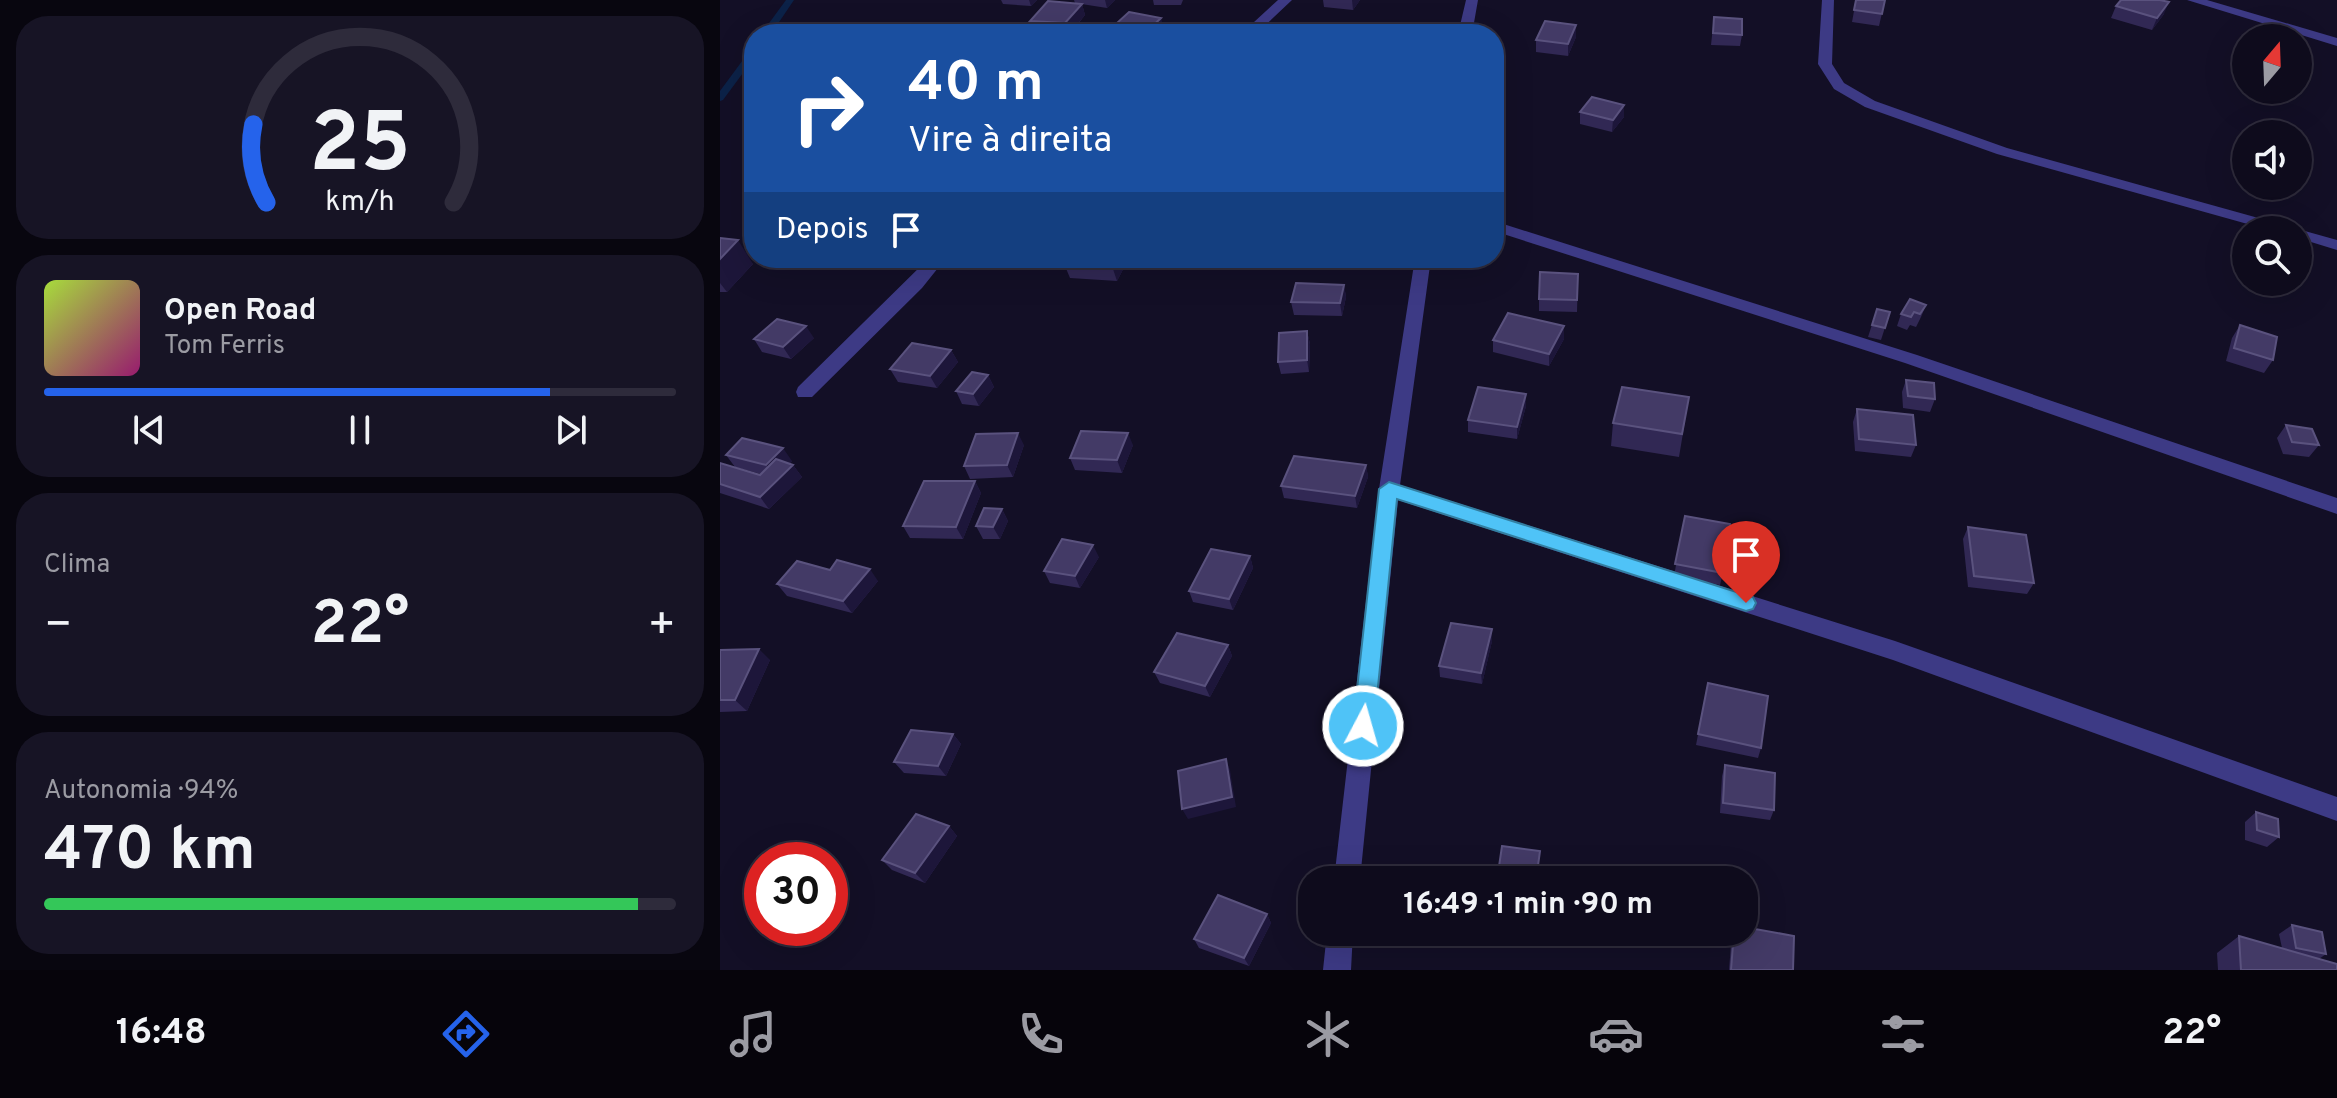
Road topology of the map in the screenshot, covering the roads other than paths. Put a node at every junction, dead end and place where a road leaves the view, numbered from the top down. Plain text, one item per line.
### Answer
1 (1286, 0) edge
2 (1472, 0) edge
3 (1828, 0) edge
4 (2193, 0) edge
5 (1259, 24) edge
6 (1467, 24) edge
7 (2337, 42) edge
8 (2236, 216) edge
9 (1504, 229) edge
10 (2312, 237) edge
11 (2337, 245) edge
12 (930, 268) edge
13 (1422, 268) edge
14 (805, 392) dead end
15 (1389, 489) junction
16 (2337, 506) edge
17 (2337, 809) edge
18 (1349, 866) edge
19 (1339, 946) edge
20 (1337, 970) edge

1 - 5 street
2 - 6 street
3 - 8 street
4 - 7 street
9 - 16 street
10 - 11 street
12 - 14 street
13 - 15 street
15 - 17 street
15 - 18 street
19 - 20 street

